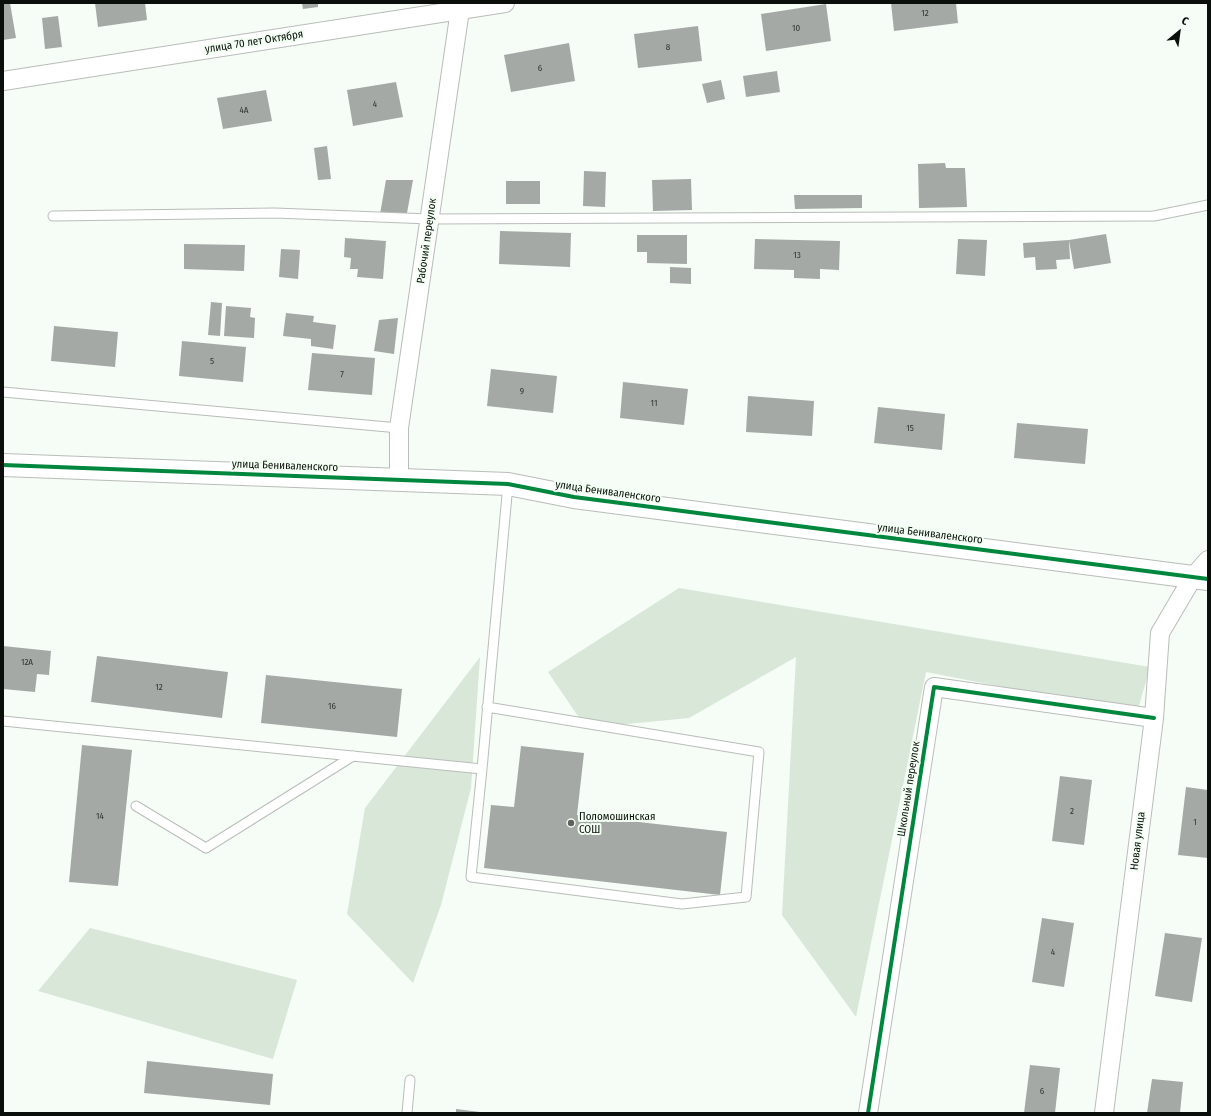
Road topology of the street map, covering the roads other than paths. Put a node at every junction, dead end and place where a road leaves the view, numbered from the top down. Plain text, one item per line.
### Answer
1 (505, 3) edge
2 (461, 7) edge
3 (3, 81) edge
4 (1208, 205) edge
5 (53, 216) dead end
6 (430, 219) junction
7 (3, 392) edge
8 (399, 428) junction
9 (3, 464) edge
10 (399, 480) junction
11 (508, 484) junction
12 (1208, 560) edge
13 (1201, 578) edge
14 (488, 707) junction
15 (1154, 718) junction
16 (3, 721) edge
17 (354, 756) junction
18 (482, 769) junction
19 (136, 806) dead end
20 (410, 1080) dead end
21 (407, 1113) edge
22 (868, 1113) edge
23 (1104, 1113) edge

1 - 2 street, улица 70 лет Октября
2 - 3 street, улица 70 лет Октября
2 - 6 street, Рабочий переулок
4 - 6 lane
5 - 6 lane
6 - 8 street, Рабочий переулок
7 - 8 lane
8 - 10 street, Рабочий переулок
9 - 10 street, улица Бениваленского
10 - 11 street, улица Бениваленского
11 - 13 street, улица Бениваленского
11 - 14 lane
12 - 13 street, Новая улица
13 - 15 street, Новая улица
14 - 18 lane
14 - 18 lane
15 - 22 street, Школьный переулок
15 - 23 street, Новая улица
16 - 17 lane
17 - 18 lane
17 - 19 lane
20 - 21 lane

